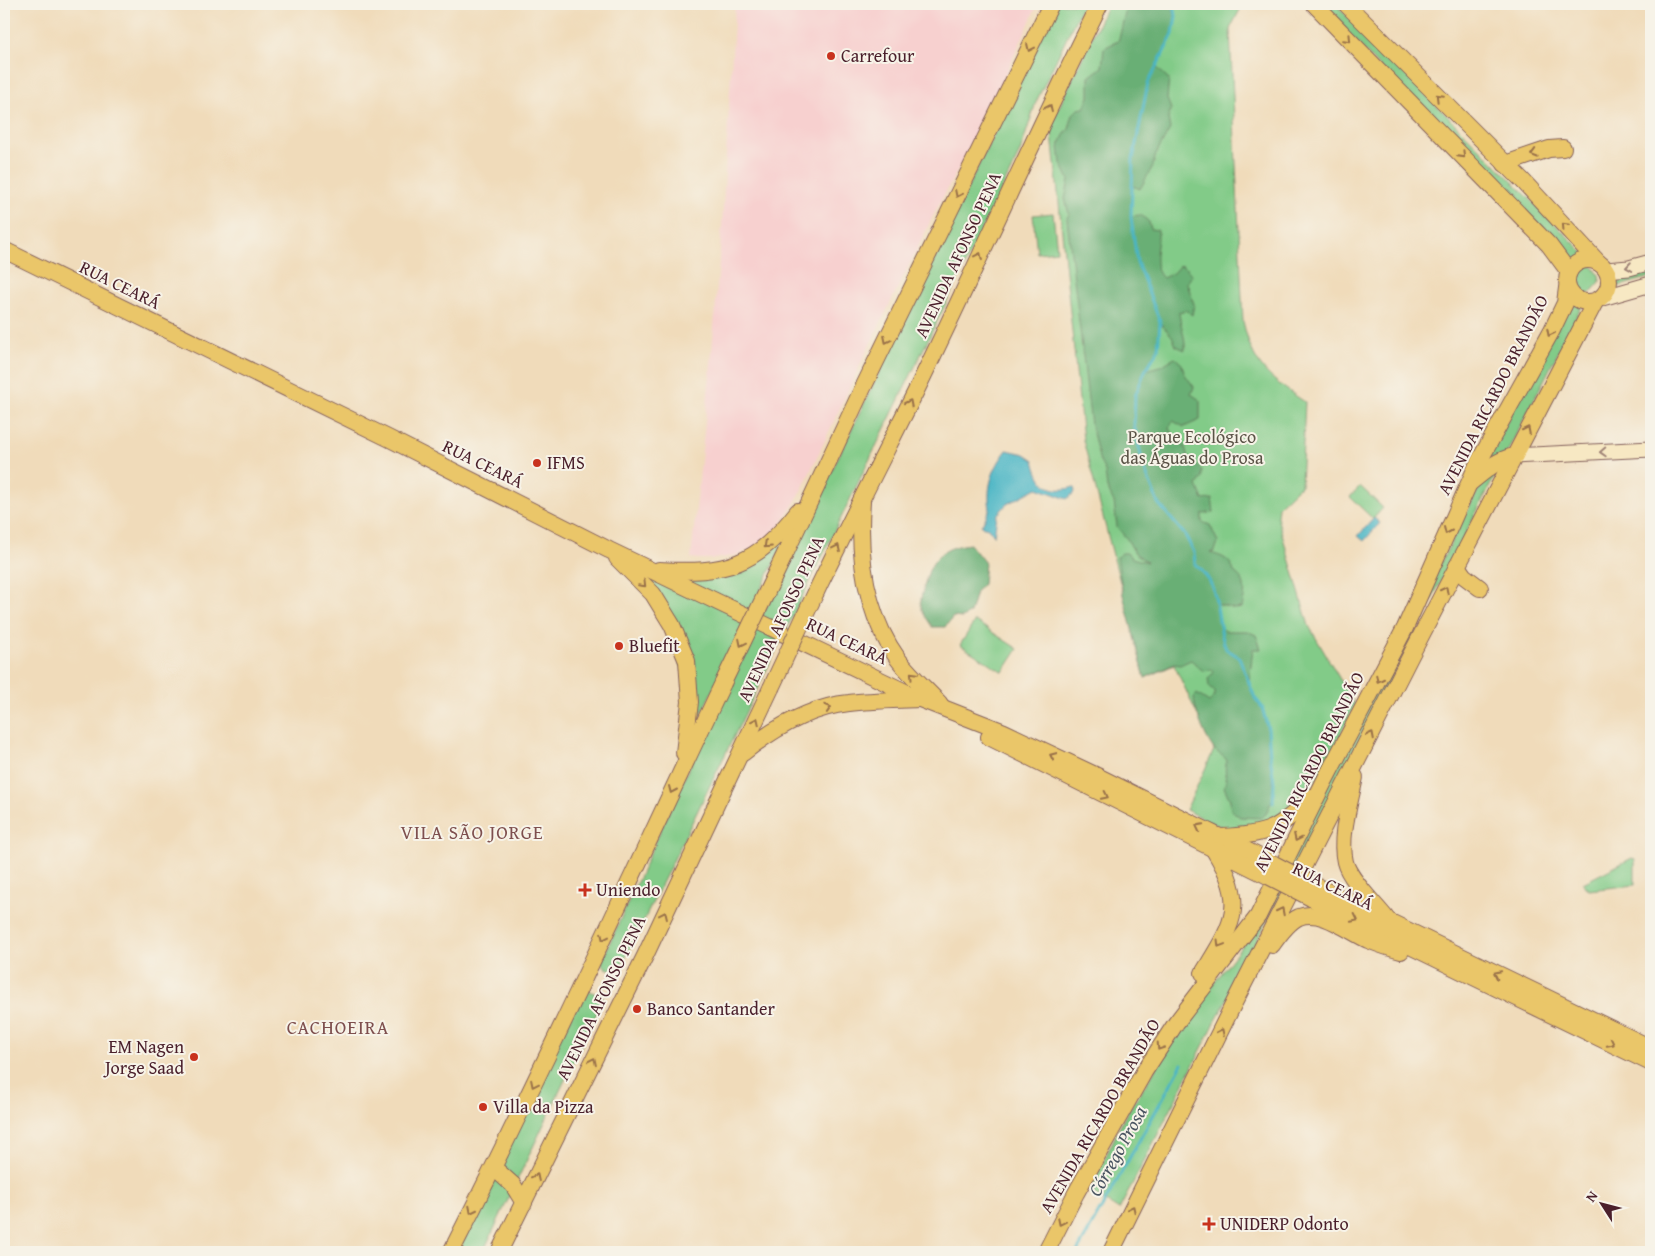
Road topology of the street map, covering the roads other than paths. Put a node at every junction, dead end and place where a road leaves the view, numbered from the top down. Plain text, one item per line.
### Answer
1 (1051, 4) edge
2 (1100, 4) edge
3 (1314, 4) edge
4 (1346, 4) edge
5 (1563, 148) dead end
6 (1505, 164) junction
7 (4, 250) edge
8 (1651, 262) edge
9 (1602, 266) junction
10 (1569, 272) junction
11 (1651, 284) edge
12 (1567, 288) junction
13 (1598, 300) junction
14 (1651, 449) edge
15 (1514, 456) junction
16 (820, 481) junction
17 (1467, 486) junction
18 (863, 493) junction
19 (609, 550) junction
20 (1457, 566) junction
21 (653, 570) junction
22 (1480, 588) dead end
23 (920, 699) junction
24 (947, 710) junction
25 (740, 756) junction
26 (1358, 759) junction
27 (682, 767) junction
28 (1325, 780) junction
29 (1217, 844) junction
30 (1314, 892) junction
31 (1389, 922) junction
32 (1445, 963) junction
33 (1235, 1001) junction
34 (1176, 1023) junction
35 (1651, 1048) edge
36 (1651, 1063) edge
37 (494, 1168) junction
38 (524, 1203) junction
39 (451, 1252) edge
40 (499, 1252) edge
41 (1046, 1252) edge
42 (1111, 1252) edge

1 -> 16 main road, AVENIDA AFONSO PENA
18 -> 2 main road, AVENIDA AFONSO PENA
3 -> 10 main road
6 -> 4 main road
5 -> 6 main road
9 -> 6 main road
7 - 19 main road, RUA CEARÁ
8 -> 9 street
9 - 10 main road
9 - 13 main road
10 - 12 main road
11 - 13 street
12 - 13 main road
12 -> 17 main road, AVENIDA RICARDO BRANDÃO
15 -> 13 main road
14 -> 15 street
15 - 17 main road
15 - 20 main road
16 -> 21 main road
16 -> 27 main road, AVENIDA AFONSO PENA, bridge
17 -> 28 main road, AVENIDA RICARDO BRANDÃO
24 -> 18 main road
25 -> 18 main road, AVENIDA AFONSO PENA, bridge
19 - 21 main road, RUA CEARÁ
19 -> 27 main road
20 - 22 main road
26 -> 20 main road
21 - 23 main road, RUA CEARÁ
23 - 24 main road, RUA CEARÁ
25 -> 23 main road
24 - 29 main road, RUA CEARÁ
38 -> 25 main road, AVENIDA AFONSO PENA
26 - 31 main road
33 -> 26 main road
27 -> 37 main road, AVENIDA AFONSO PENA
28 - 29 main road
28 -> 34 main road, AVENIDA RICARDO BRANDÃO
29 - 30 main road, RUA CEARÁ, bridge
29 -> 34 main road
30 - 31 main road, RUA CEARÁ
30 -> 32 main road, RUA CEARÁ
35 -> 31 main road, RUA CEARÁ
32 - 33 main road
32 -> 36 main road, RUA CEARÁ
42 -> 33 main road
34 -> 41 main road, AVENIDA RICARDO BRANDÃO
37 - 38 main road
37 -> 39 main road, AVENIDA AFONSO PENA
38 - 40 main road, AVENIDA AFONSO PENA

